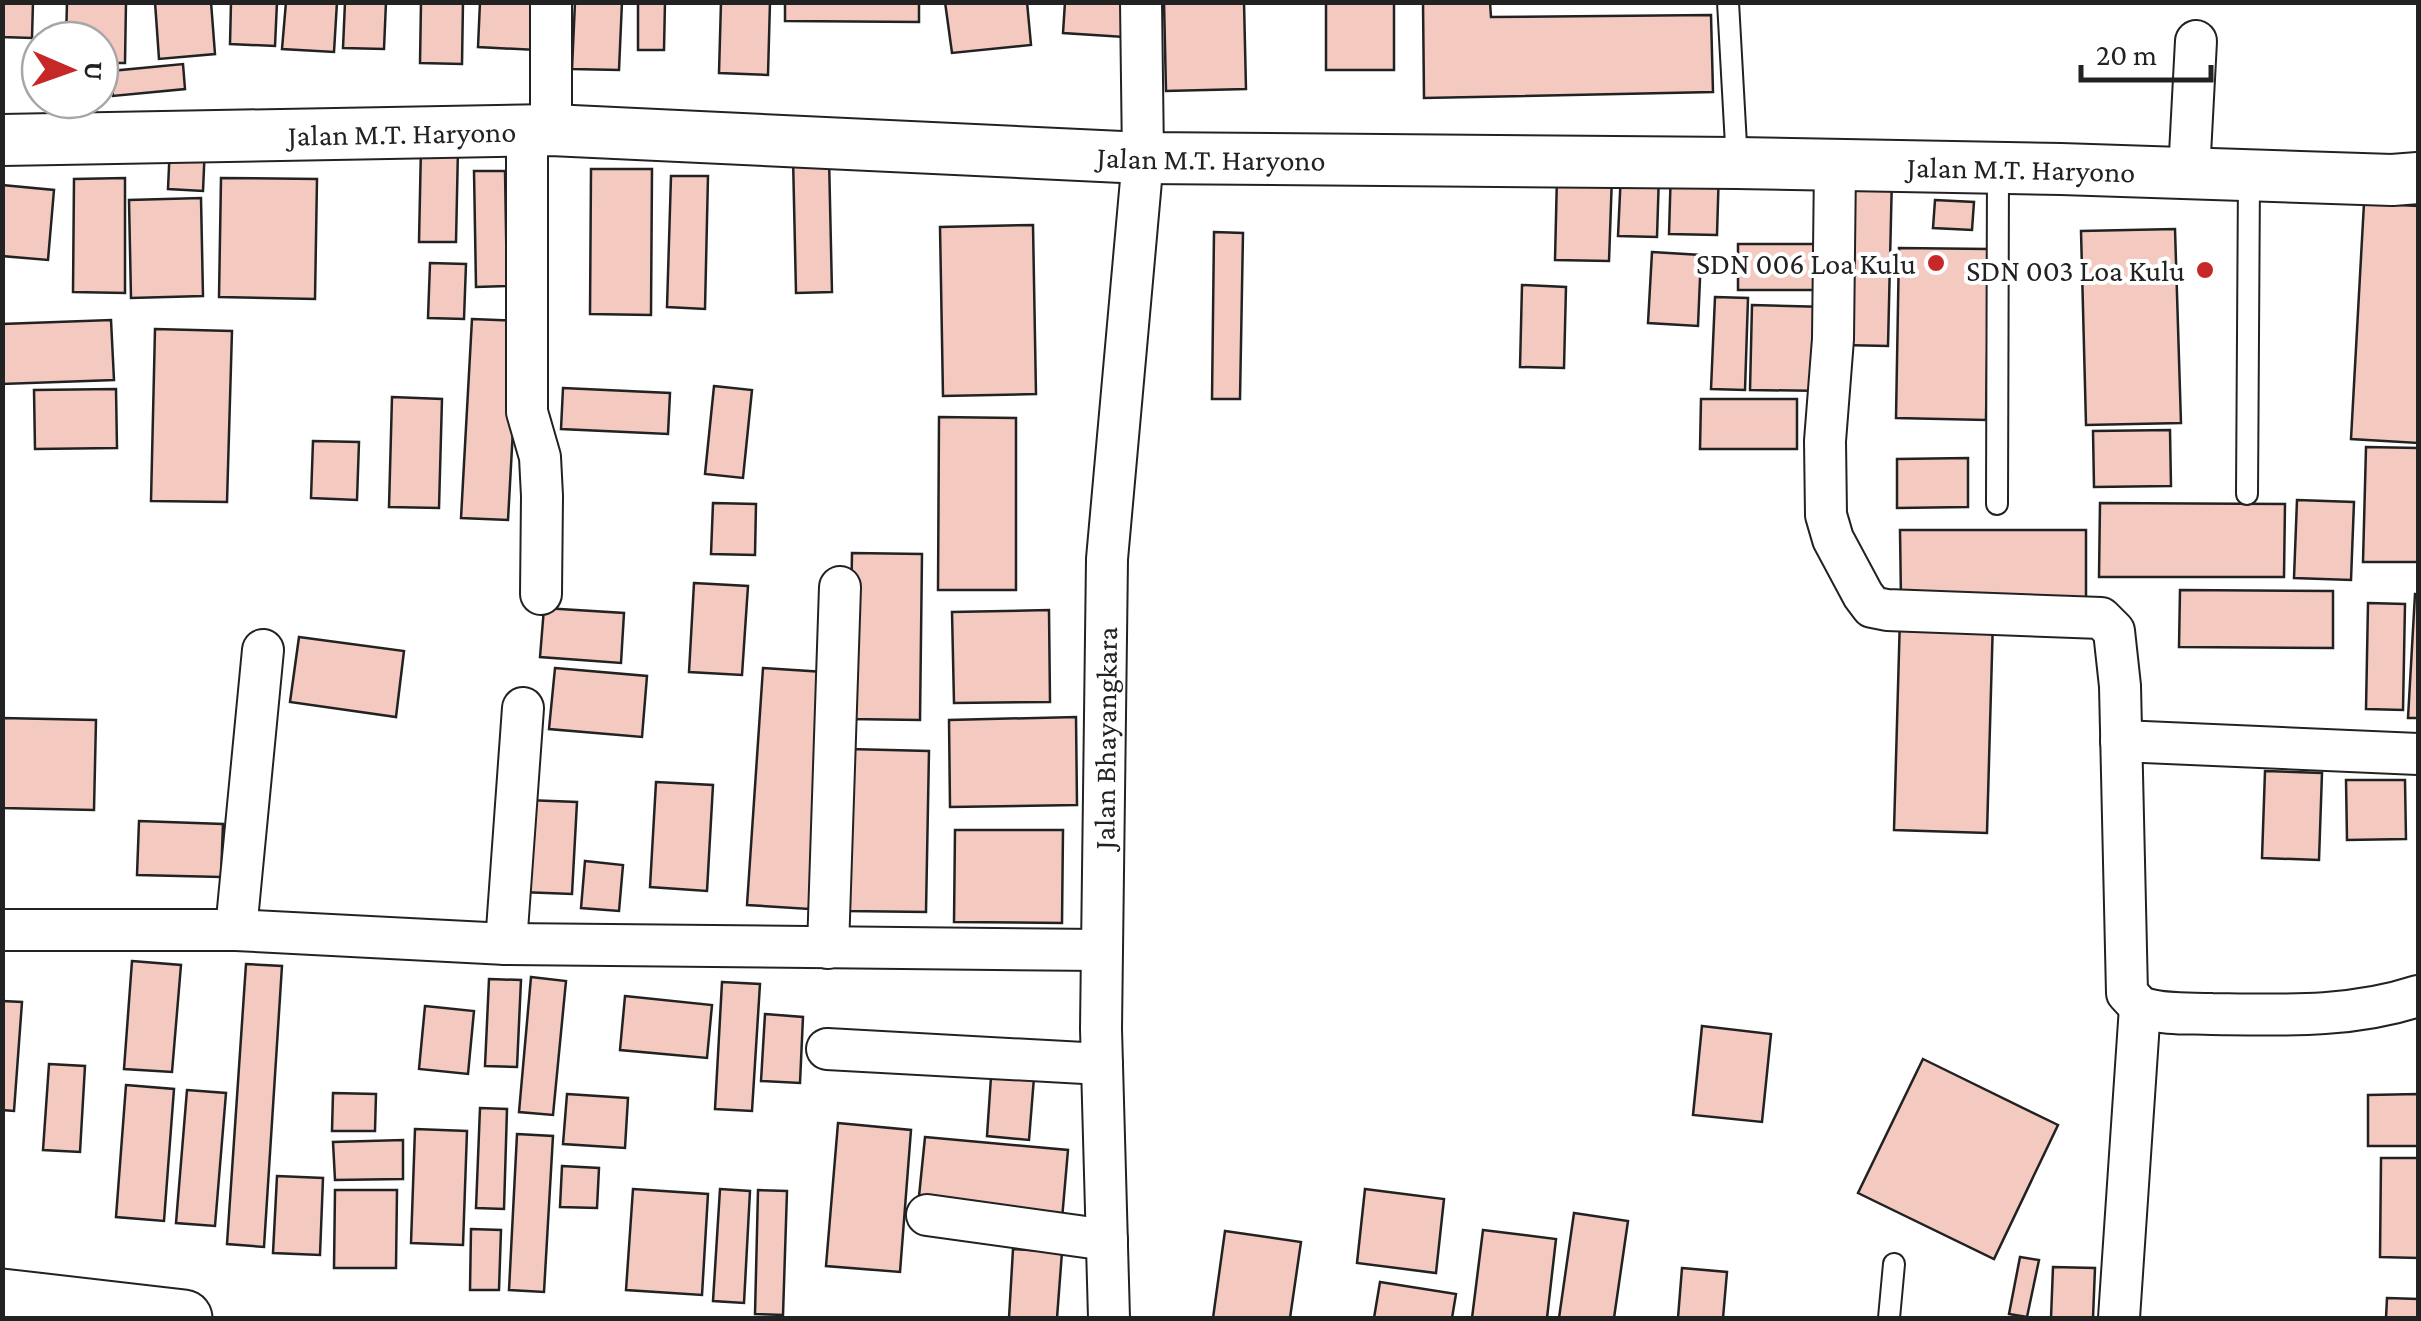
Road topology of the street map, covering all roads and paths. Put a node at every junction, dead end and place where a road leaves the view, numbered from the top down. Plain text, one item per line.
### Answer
1 (551, 2) edge
2 (1141, 2) edge
3 (1728, 2) edge
4 (2196, 41) dead end
5 (539, 130) junction
6 (2, 140) edge
7 (1143, 158) junction
8 (1737, 163) junction
9 (1835, 165) junction
10 (1998, 168) junction
11 (2189, 173) junction
12 (2248, 174) junction
13 (2418, 178) edge
14 (2247, 494) dead end
15 (1997, 504) dead end
16 (840, 586) dead end
17 (541, 594) dead end
18 (263, 650) dead end
19 (523, 708) dead end
20 (2121, 741) junction
21 (2418, 754) edge
22 (2, 930) edge
23 (236, 930) junction
24 (506, 944) junction
25 (828, 948) junction
26 (1101, 950) junction
27 (2418, 996) edge
28 (2140, 1007) junction
29 (827, 1049) dead end
30 (1102, 1064) junction
31 (927, 1215) dead end
32 (1107, 1240) junction
33 (1894, 1264) dead end
34 (2, 1297) edge
35 (184, 1318) edge
36 (1108, 1318) edge
37 (1889, 1318) edge
38 (2119, 1318) edge

1 - 5 street
2 - 7 street, Jalan Bhayangkara
3 - 8 lane
4 - 11 street
5 - 6 street, Jalan M.T. Haryono
5 - 7 street, Jalan M.T. Haryono
5 - 17 street
7 - 8 street, Jalan M.T. Haryono
7 - 26 street, Jalan Bhayangkara
8 - 9 street, Jalan M.T. Haryono
9 - 10 street, Jalan M.T. Haryono
9 - 20 street
10 - 11 street, Jalan M.T. Haryono
10 - 15 lane
11 - 12 street, Jalan M.T. Haryono
12 - 13 street, Jalan M.T. Haryono
12 - 14 lane
16 - 25 street
18 - 23 street
19 - 24 street
20 - 21 street
20 - 28 street
22 - 23 street
23 - 24 street
24 - 25 street
25 - 26 street
26 - 30 street, Jalan Bhayangkara
27 - 28 street
28 - 38 street
29 - 30 street
30 - 32 street, Jalan Bhayangkara
31 - 32 street
32 - 36 street, Jalan Bhayangkara
33 - 37 lane
34 - 35 highway

